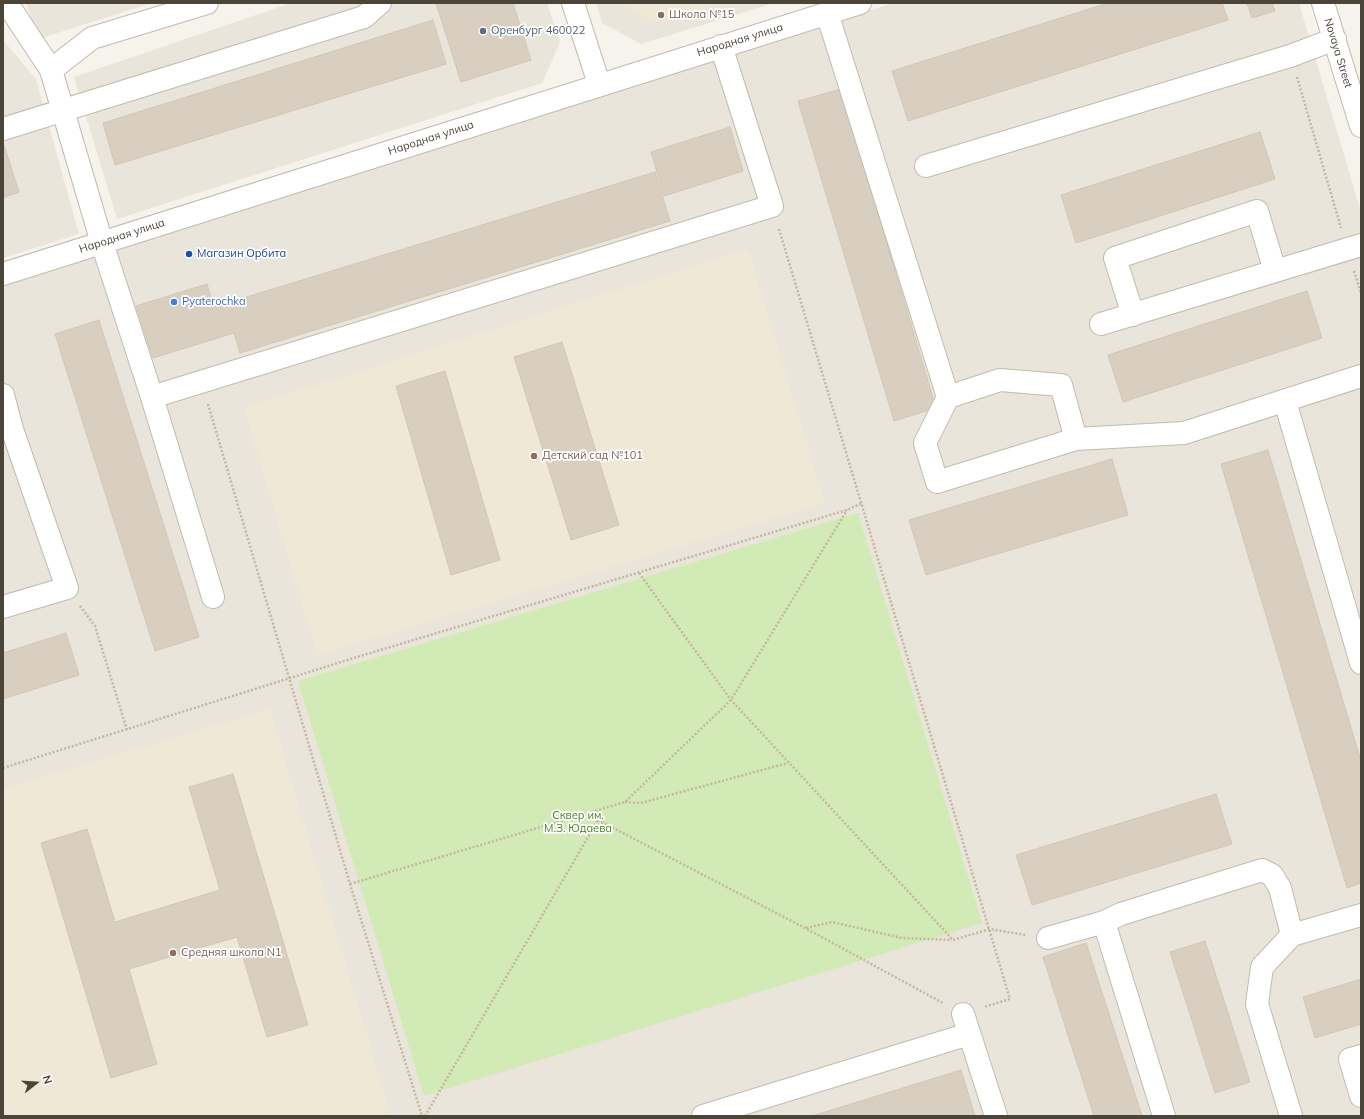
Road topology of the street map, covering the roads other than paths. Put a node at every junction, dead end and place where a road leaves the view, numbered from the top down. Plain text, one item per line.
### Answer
1 (7, 3) edge
2 (206, 3) edge
3 (380, 3) edge
4 (573, 3) edge
5 (860, 3) edge
6 (1323, 3) edge
7 (827, 13) junction
8 (1335, 39) junction
9 (721, 46) junction
10 (51, 70) junction
11 (599, 84) junction
12 (63, 111) junction
13 (1361, 126) edge
14 (3, 129) edge
15 (926, 166) dead end
16 (102, 243) junction
17 (1354, 247) edge
18 (1275, 271) junction
19 (3, 274) edge
20 (1133, 315) junction
21 (1101, 324) dead end
22 (1361, 376) edge
23 (3, 395) edge
24 (152, 396) junction
25 (948, 397) junction
26 (1285, 401) junction
27 (8, 430) edge
28 (1076, 439) junction
29 (213, 596) dead end
30 (3, 607) edge
31 (1361, 663) edge
32 (1361, 915) edge
33 (1104, 922) junction
34 (1292, 935) junction
35 (1048, 938) road end
36 (1361, 1056) edge
37 (1361, 1096) edge
38 (703, 1116) edge
39 (996, 1116) edge
40 (1164, 1116) edge
41 (1291, 1116) edge

1 - 10 street
2 - 10 street
3 - 12 street
4 - 11 street
5 - 7 street, Народная улица
6 - 8 street, Novaya Street
7 - 9 street, Народная улица
7 - 25 street
8 - 13 street, Novaya Street
8 - 15 street
9 - 11 street, Народная улица
9 - 24 street
10 - 12 street
11 - 16 street, Народная улица
12 - 14 street
12 - 16 street
16 - 19 street, Народная улица
16 - 24 street
17 - 18 street
18 - 20 street
18 - 20 street
20 - 21 street
22 - 26 street
23 - 27 street
24 - 29 street
25 - 28 street
25 - 28 street
26 - 28 street
26 - 31 street
27 - 30 street
32 - 34 street
33 - 34 street
33 - 35 street
33 - 40 street
34 - 41 street
36 - 37 street
38 - 39 street

